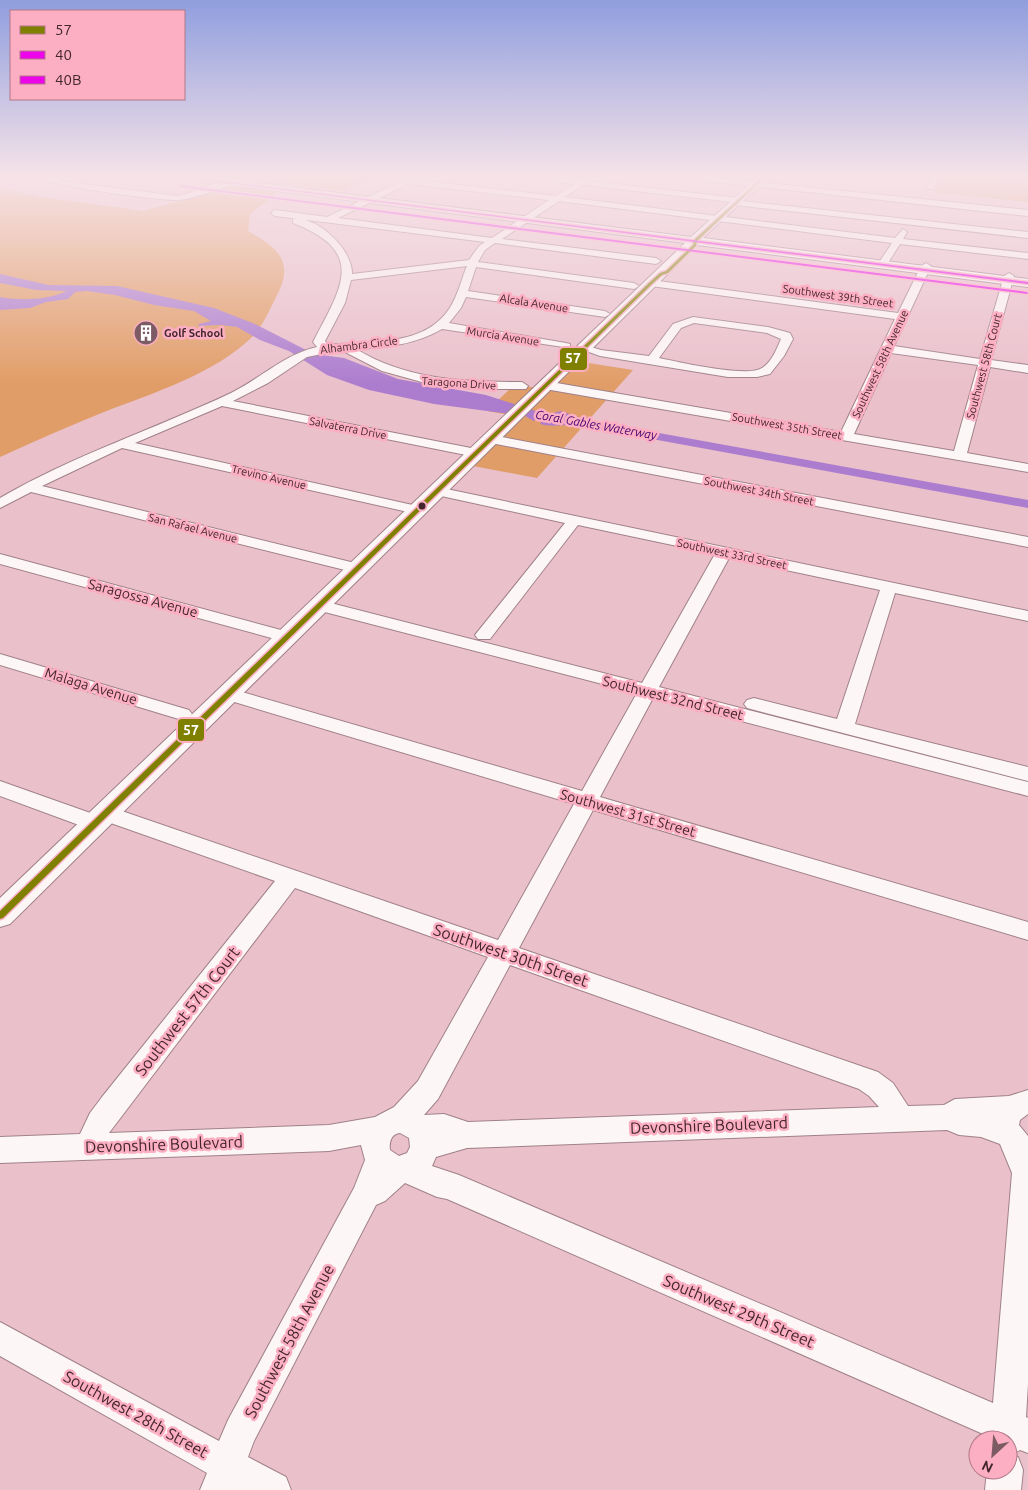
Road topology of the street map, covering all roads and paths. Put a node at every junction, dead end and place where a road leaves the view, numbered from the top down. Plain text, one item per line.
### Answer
1 (337, 246) edge
2 (486, 246) edge
3 (527, 246) edge
4 (687, 246) edge
5 (737, 246) edge
6 (741, 246) edge
7 (895, 246) edge
8 (937, 246) edge
9 (1028, 256) edge
10 (841, 258) junction
11 (886, 261) junction
12 (473, 263) junction
13 (659, 267) junction
14 (925, 268) junction
15 (346, 278) junction
16 (1009, 278) junction
17 (1028, 278) edge
18 (651, 283) junction
19 (1028, 283) edge
20 (634, 286) dead end
21 (463, 293) junction
22 (605, 314) dead end
23 (902, 317) junction
24 (440, 325) junction
25 (343, 346) junction
26 (566, 346) dead end
27 (325, 348) junction
28 (584, 348) junction
29 (888, 349) junction
30 (652, 360) junction
31 (985, 363) junction
32 (1028, 369) edge
33 (545, 385) junction
34 (522, 386) dead end
35 (220, 402) junction
36 (846, 436) junction
37 (122, 444) junction
38 (483, 446) junction
39 (959, 456) junction
40 (1028, 468) edge
41 (30, 487) junction
42 (436, 491) junction
43 (0, 504) edge
44 (417, 510) junction
45 (574, 521) junction
46 (1028, 542) edge
47 (724, 552) junction
48 (0, 559) edge
49 (358, 568) junction
50 (889, 587) junction
51 (324, 601) junction
52 (1028, 616) edge
53 (484, 635) junction
54 (286, 637) junction
55 (0, 659) edge
56 (651, 685) junction
57 (228, 694) junction
58 (182, 714) dead end
59 (844, 727) junction
60 (1028, 774) edge
61 (0, 788) edge
62 (1028, 789) edge
63 (588, 801) junction
64 (100, 818) junction
65 (290, 878) junction
66 (0, 916) edge
67 (1028, 931) edge
68 (504, 953) junction
69 (900, 1118) junction
70 (1022, 1129) edge
71 (402, 1146) junction
72 (88, 1147) junction
73 (0, 1150) edge
74 (0, 1338) edge
75 (1003, 1430) edge
76 (1014, 1430) edge
77 (223, 1478) edge
78 (272, 1490) edge

1 - 15 street
2 - 12 street, Alhambra Circle
3 - 13 street
4 - 13 main road
5 - 10 main road
6 - 10 main road
7 - 11 street
8 - 9 street
10 - 11 main road
10 - 14 main road
11 - 14 main road
12 - 15 street
12 - 20 street
12 - 21 street, Alhambra Circle
13 - 18 main road
14 - 16 main road
14 - 23 street, Southwest 58th Avenue
15 - 27 street
16 - 17 main road
16 - 19 main road
16 - 31 street, Southwest 58th Court
18 - 23 street, Southwest 39th Street
18 - 28 main road
21 - 22 street, Alcala Avenue
21 - 24 street, Alhambra Circle
23 - 29 street, Southwest 58th Avenue
24 - 25 street, Alhambra Circle
24 - 26 street, Murcia Avenue
25 - 27 street, Alhambra Circle
25 - 34 street, Taragona Drive
27 - 35 street, Alhambra Circle
28 - 30 street
28 - 33 main road
29 - 31 street
29 - 36 street, Southwest 58th Avenue
30 - 30 street
31 - 32 street
31 - 39 street, Southwest 58th Court
33 - 36 street, Southwest 35th Street
33 - 38 main road
35 - 37 street, Alhambra Circle
35 - 38 street, Salvaterra Drive
36 - 39 street, Southwest 35th Street
37 - 41 street, Alhambra Circle
37 - 44 street, Trevino Avenue
38 - 42 main road
38 - 46 street, Southwest 34th Street
39 - 40 street, Southwest 35th Street
41 - 43 street, Alhambra Circle
41 - 49 street, San Rafael Avenue
42 - 44 main road
42 - 45 street, Southwest 33rd Street
44 - 49 main road
45 - 47 street, Southwest 33rd Street
45 - 53 street
47 - 50 street, Southwest 33rd Street
47 - 56 street, Southwest 58th Avenue
48 - 54 street, Saragossa Avenue
49 - 51 main road
50 - 52 street, Southwest 33rd Street
50 - 59 street
51 - 53 street, Southwest 32nd Street
51 - 54 main road
51 - 56 street, Southwest 32nd Street
53 - 56 street, Southwest 32nd Street
54 - 57 main road
55 - 58 street, Malaga Avenue
56 - 59 street, Southwest 32nd Street
56 - 62 street, Southwest 32nd Street
56 - 63 street, Southwest 58th Avenue
57 - 63 street, Southwest 31st Street
57 - 64 main road
59 - 60 street, Southwest 32nd Street
61 - 64 street, Southwest 30th Street
63 - 67 street, Southwest 31st Street
63 - 68 street, Southwest 58th Avenue
64 - 65 street, Southwest 30th Street
64 - 66 main road
65 - 68 street, Southwest 30th Street
65 - 72 street, Southwest 57th Court
68 - 69 street, Southwest 30th Street
68 - 71 street, Southwest 58th Avenue
69 - 70 street, Devonshire Boulevard
69 - 71 street, Devonshire Boulevard
70 - 76 street
71 - 72 street, Devonshire Boulevard
71 - 75 street, Southwest 29th Street
71 - 77 street, Southwest 58th Avenue
72 - 73 street, Devonshire Boulevard
74 - 77 street, Southwest 28th Street
77 - 78 street, Southwest 28th Street

